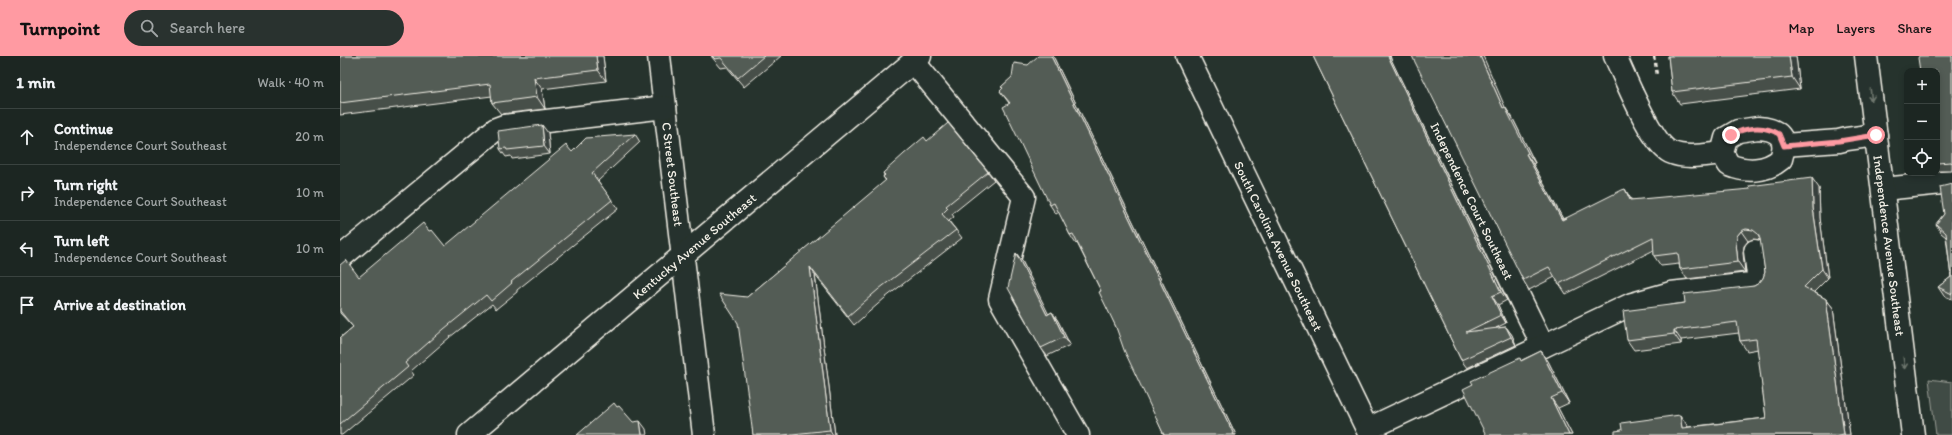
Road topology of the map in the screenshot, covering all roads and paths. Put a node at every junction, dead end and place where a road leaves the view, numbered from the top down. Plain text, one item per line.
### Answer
1 (659, 56) edge
2 (1187, 56) edge
3 (1402, 56) edge
4 (1615, 56) edge
5 (1654, 56) edge
6 (1866, 56) edge
7 (917, 59) edge
8 (1657, 75) dead end
9 (665, 107) junction
10 (1876, 135) junction
11 (1784, 146) junction
12 (1722, 153) junction
13 (1952, 182) edge
14 (1883, 189) junction
15 (1756, 252) dead end
16 (683, 255) junction
17 (340, 258) edge
18 (1542, 346) junction
19 (1369, 432) edge
20 (469, 435) edge
21 (704, 435) edge
22 (1078, 435) edge
23 (1913, 435) edge

1 - 9 street, C Street Southeast
2 - 19 street, South Carolina Avenue Southeast
3 - 18 street, Independence Court Southeast
4 - 12 street
5 - 8 path
6 -> 10 street, Independence Avenue Southeast
7 - 16 street, Kentucky Avenue Southeast
7 - 22 street
9 - 16 street, C Street Southeast
9 - 17 street
10 - 11 street
10 - 14 street, Independence Avenue Southeast
11 - 12 street
11 - 12 street
13 - 14 street
14 -> 23 street, Independence Avenue Southeast
15 - 18 street
16 - 20 street, Kentucky Avenue Southeast
16 - 21 street, C Street Southeast
18 - 19 street

